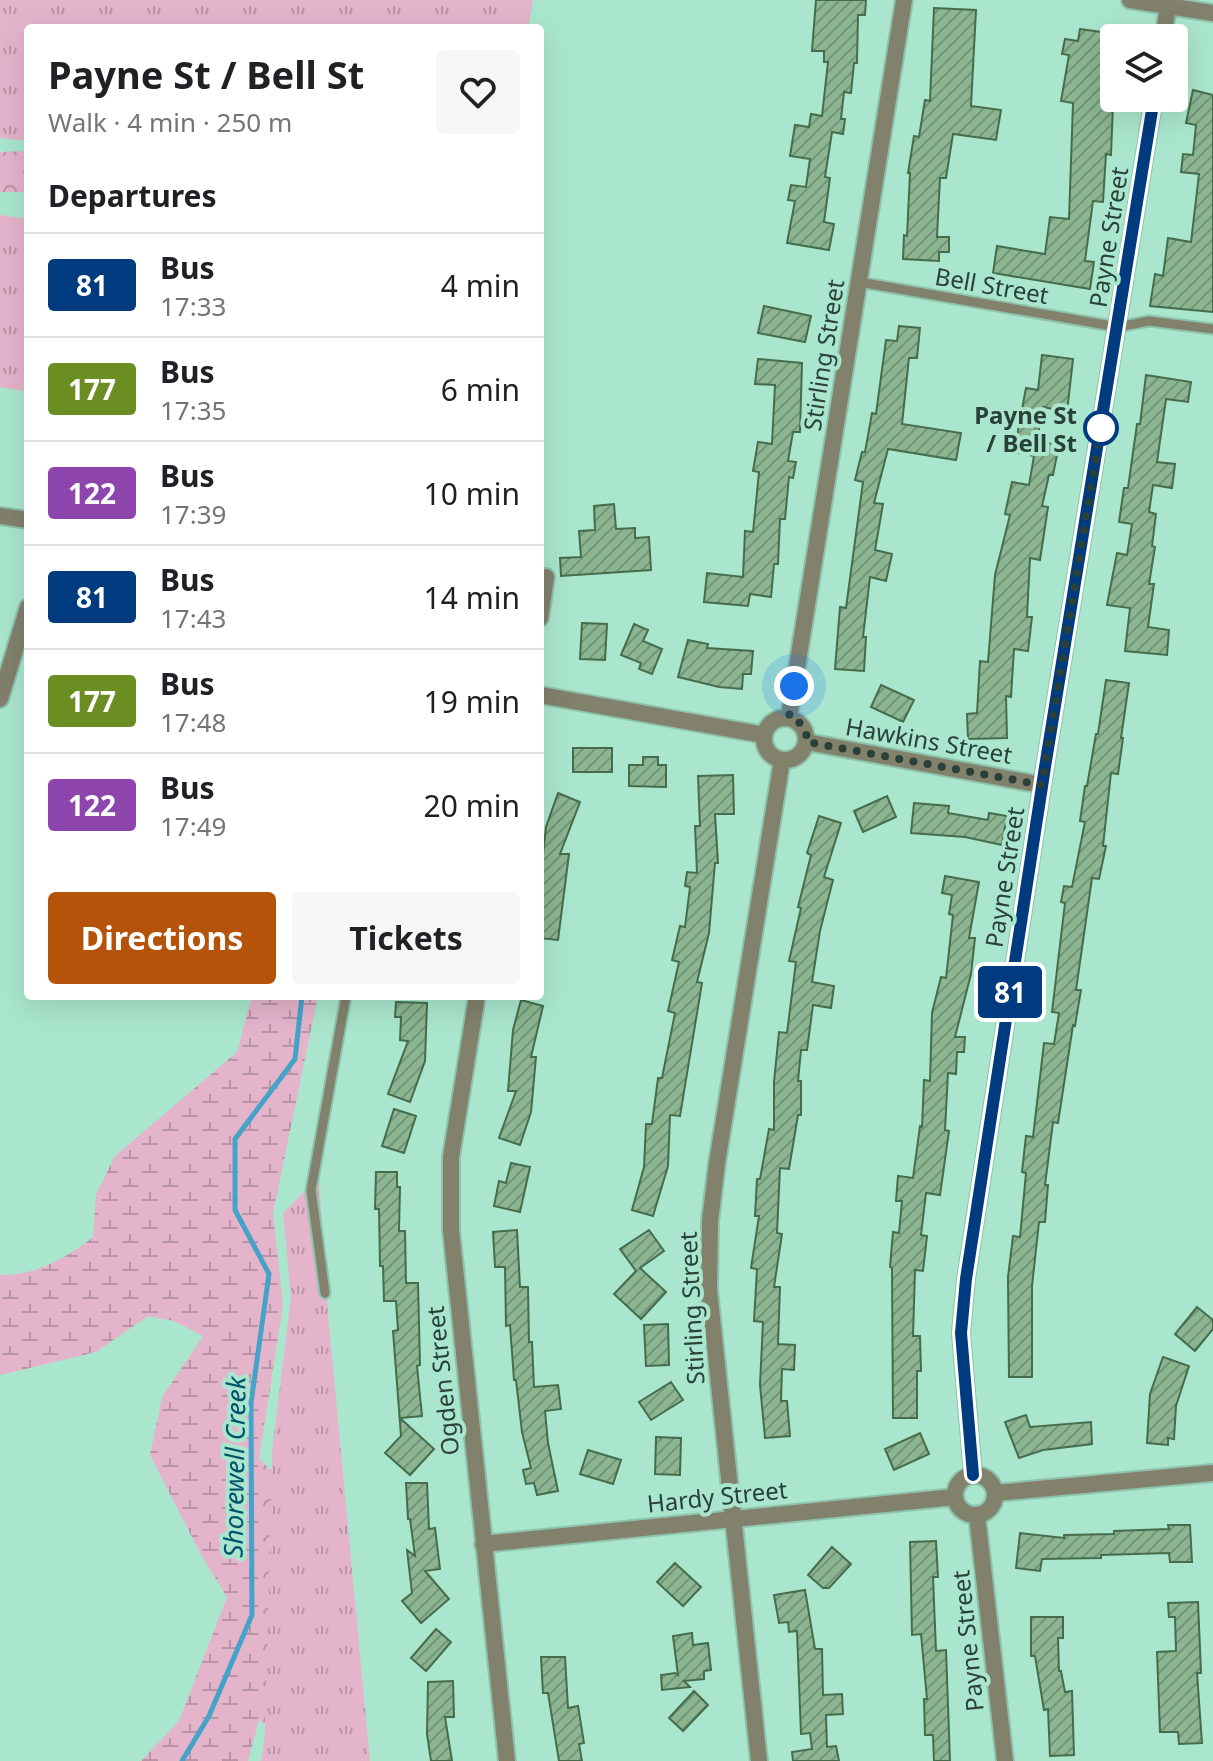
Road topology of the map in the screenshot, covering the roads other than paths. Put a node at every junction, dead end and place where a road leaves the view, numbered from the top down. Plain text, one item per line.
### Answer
1 (904, 0) edge
2 (1130, 0) edge
3 (1168, 3) edge
4 (1213, 13) edge
5 (1165, 24) edge
6 (1152, 112) edge
7 (859, 282) junction
8 (1118, 327) junction
9 (1213, 329) edge
10 (0, 516) edge
11 (24, 519) edge
12 (546, 577) dead end
13 (544, 591) edge
14 (24, 620) edge
15 (544, 696) edge
16 (0, 699) edge
17 (789, 717) junction
18 (764, 735) junction
19 (807, 742) junction
20 (782, 760) junction
21 (1042, 785) junction
22 (345, 1000) edge
23 (476, 1000) edge
24 (325, 1293) dead end
25 (1213, 1473) edge
26 (973, 1475) junction
27 (996, 1493) junction
28 (955, 1497) junction
29 (977, 1516) junction
30 (734, 1518) junction
31 (483, 1544) junction
32 (507, 1761) edge
33 (759, 1761) edge
34 (1005, 1761) edge

1 - 7 street, Stirling Street
2 - 3 street
3 - 4 street
3 - 5 street
6 - 8 street, Payne Street
7 - 8 lane, Bell Street
7 - 17 street, Stirling Street
8 - 9 lane, Bell Street
8 - 21 street, Payne Street
10 - 11 street
12 - 13 street
14 - 16 street
15 - 18 street
17 - 18 street
17 - 19 street
18 - 20 street
19 - 20 street
19 - 21 street, Hawkins Street
20 - 30 street, Stirling Street
21 - 26 street, Payne Street
22 - 24 lane
23 - 31 street, Ogden Street
25 - 27 street
26 - 27 street
26 - 28 street
27 - 29 street
28 - 29 street
28 - 30 street, Hardy Street
29 - 34 street, Payne Street
30 - 31 street, Hardy Street
30 - 33 street, Stirling Street
31 - 32 street, Ogden Street

